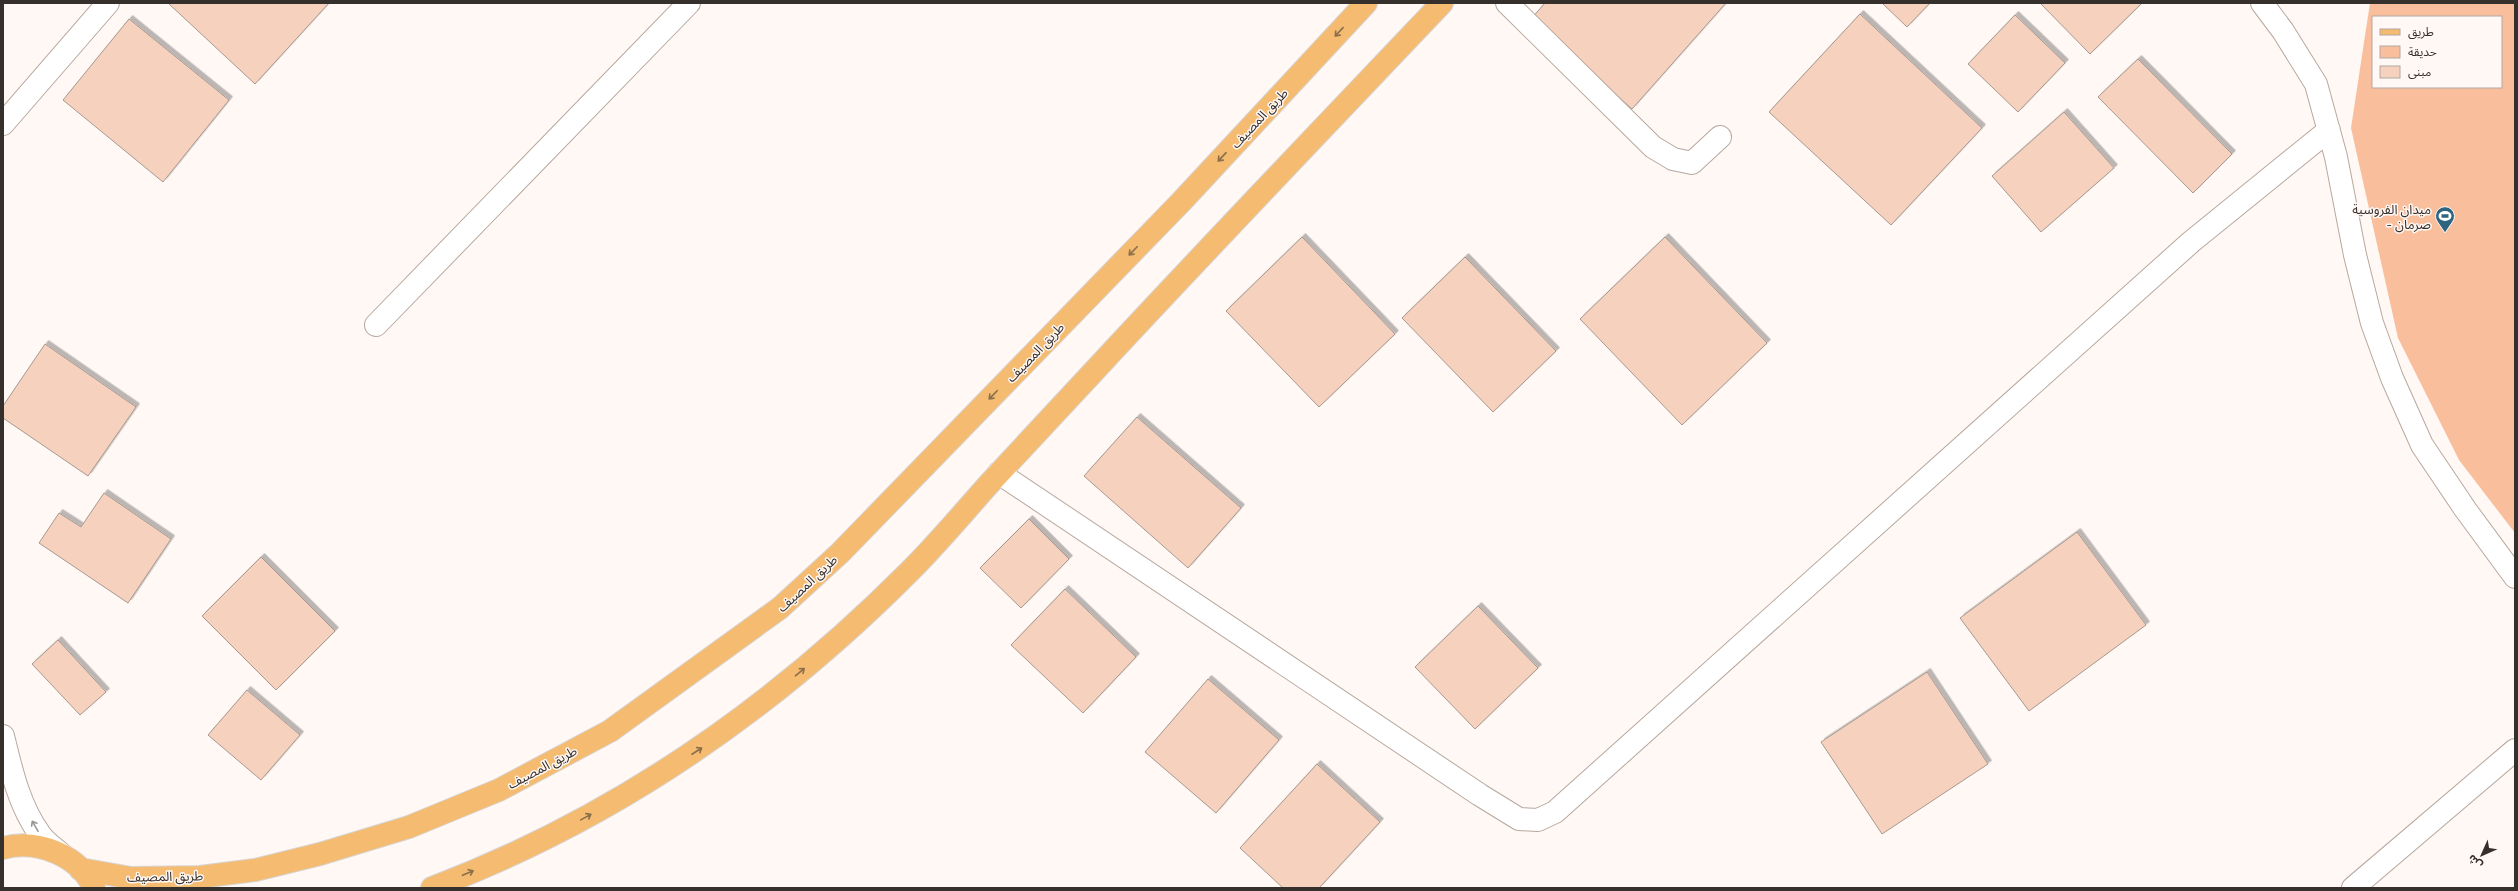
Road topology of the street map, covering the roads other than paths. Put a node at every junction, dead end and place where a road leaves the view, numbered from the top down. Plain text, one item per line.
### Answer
1 (108, 3) edge
2 (689, 3) edge
3 (1366, 3) edge
4 (1442, 3) edge
5 (1507, 3) edge
6 (2262, 3) edge
7 (3, 124) edge
8 (2329, 130) junction
9 (1720, 137) dead end
10 (376, 325) dead end
11 (999, 473) junction
12 (2515, 578) edge
13 (3, 736) edge
14 (2515, 750) edge
15 (3, 848) edge
16 (61, 854) junction
17 (80, 869) junction
18 (94, 888) edge
19 (432, 888) edge
20 (2353, 888) edge

1 - 7 street
2 - 10 street
3 -> 17 main road, طريق المصيف
4 - 11 main road
5 - 9 street
6 - 8 street
8 - 11 street
8 - 12 street
19 -> 11 main road
16 -> 13 street
14 - 20 street
15 - 16 main road
16 - 17 main road
17 - 18 main road

